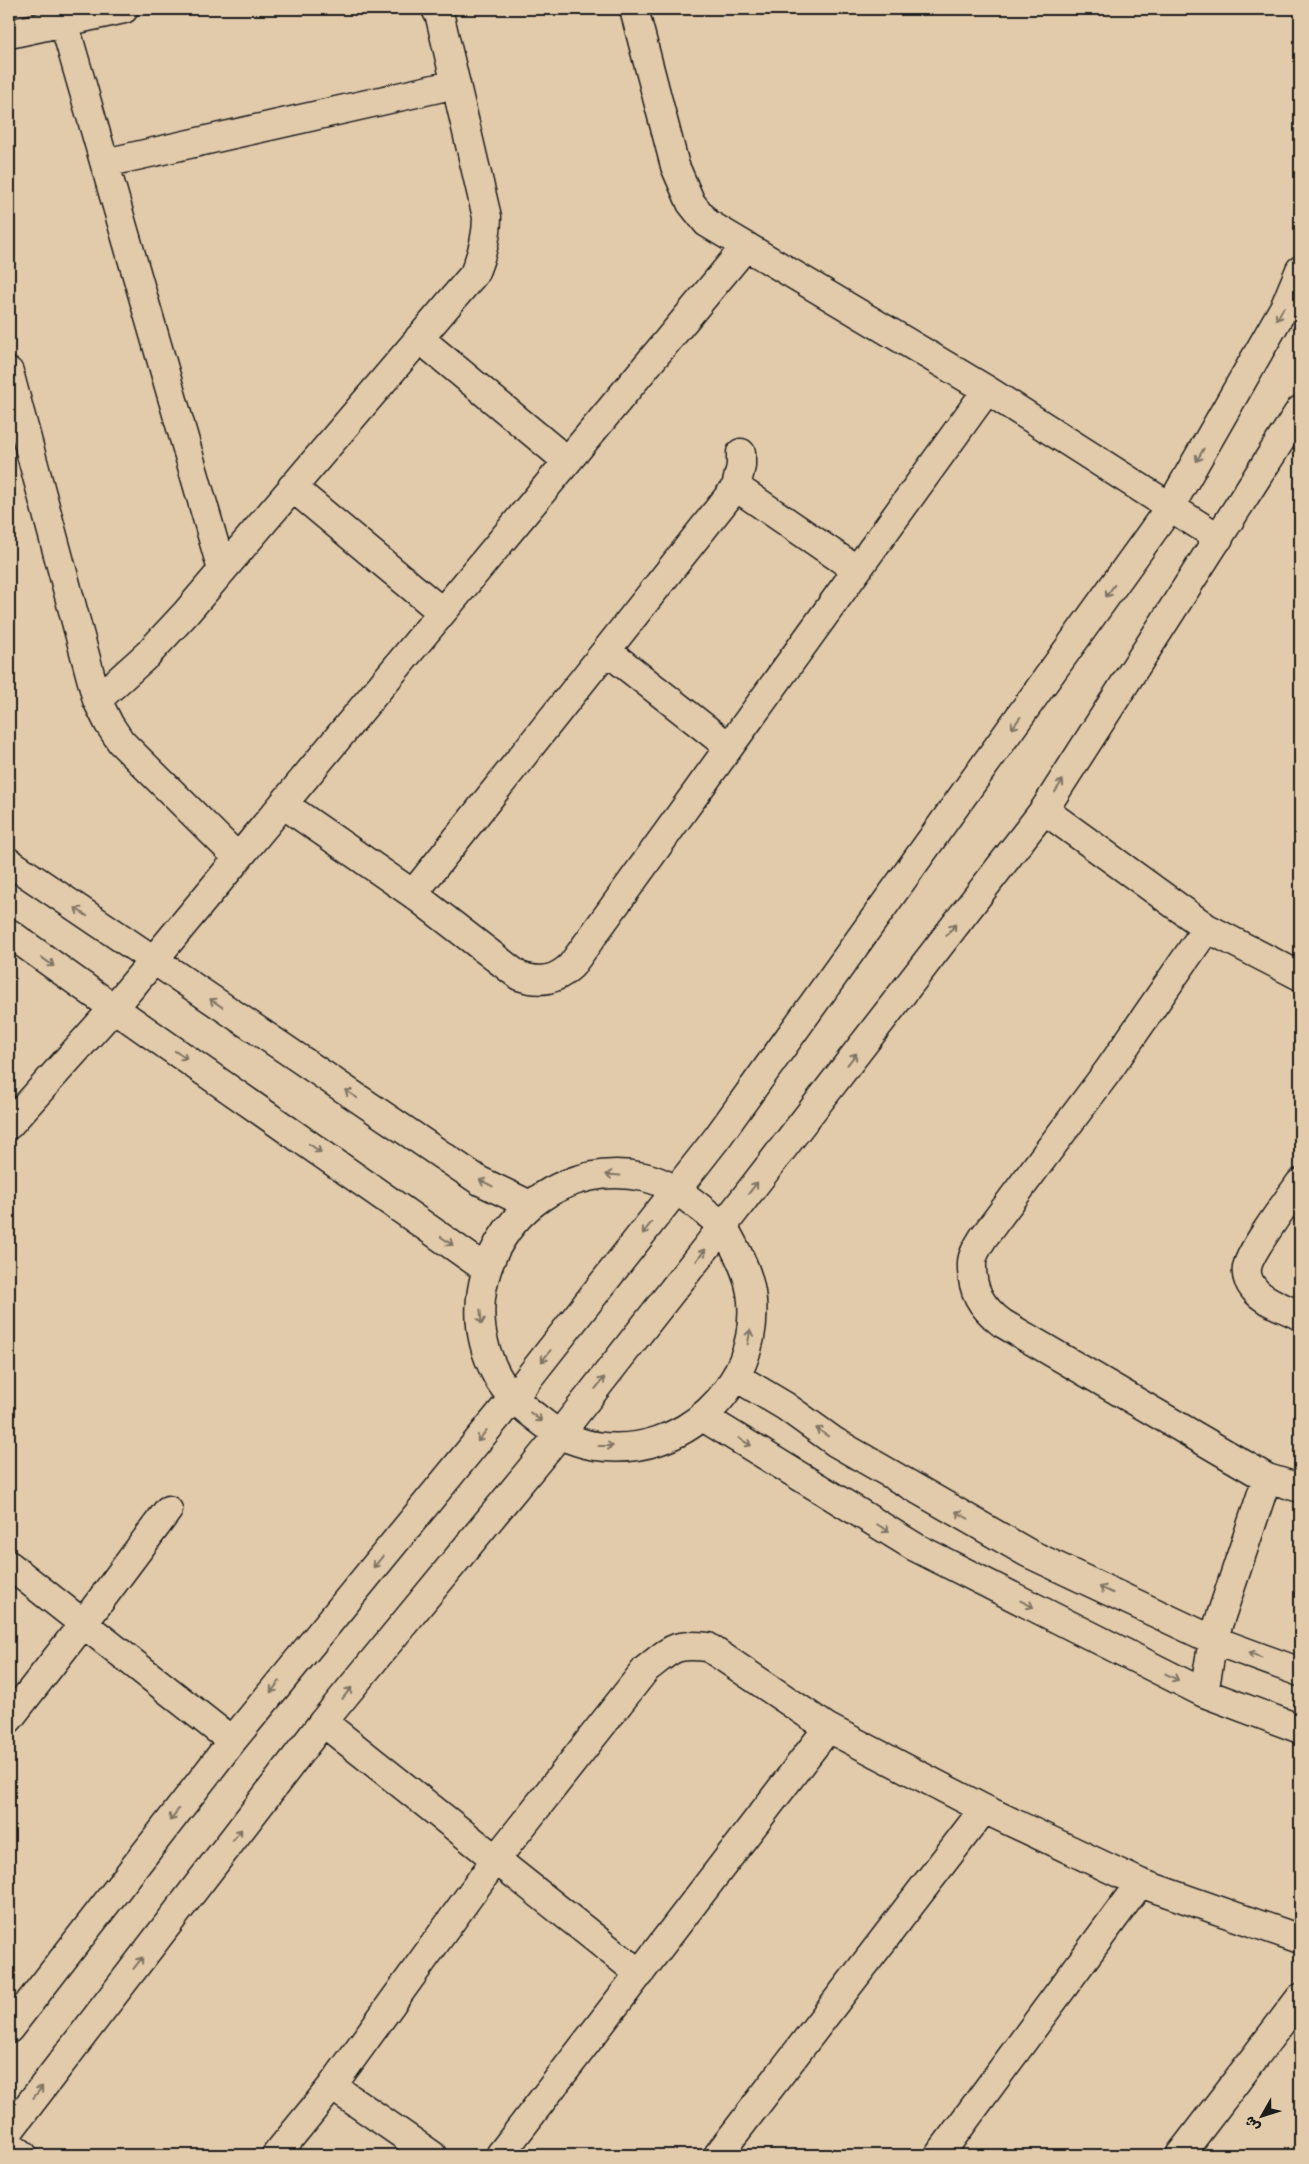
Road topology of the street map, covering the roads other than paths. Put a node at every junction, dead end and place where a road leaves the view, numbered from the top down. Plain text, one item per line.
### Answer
1 (124, 9) edge
2 (436, 9) edge
3 (634, 9) edge
4 (62, 15) edge
5 (9, 34) edge
6 (456, 84) junction
7 (104, 163) junction
8 (746, 246) junction
9 (1300, 270) edge
10 (419, 338) junction
11 (9, 372) edge
12 (987, 390) junction
13 (1299, 418) edge
14 (741, 453) dead end
15 (567, 462) junction
16 (292, 487) junction
17 (736, 487) junction
18 (1170, 507) junction
19 (1219, 538) junction
20 (222, 570) junction
21 (857, 570) junction
22 (442, 612) junction
23 (607, 651) junction
24 (97, 700) junction
25 (729, 747) junction
26 (283, 804) junction
27 (1044, 810) junction
28 (238, 858) junction
29 (9, 862) edge
30 (413, 894) junction
31 (1207, 928) junction
32 (9, 933) edge
33 (153, 960) junction
34 (1300, 976) edge
35 (113, 1009) junction
36 (9, 1125) edge
37 (1300, 1184) edge
38 (677, 1190) junction
39 (530, 1205) junction
40 (723, 1226) junction
41 (486, 1269) junction
42 (1300, 1316) edge
43 (736, 1377) junction
44 (512, 1399) junction
45 (703, 1417) junction
46 (559, 1435) junction
47 (1267, 1478) junction
48 (1300, 1488) edge
49 (168, 1510) dead end
50 (9, 1565) edge
51 (83, 1624) junction
52 (1213, 1640) junction
53 (1300, 1672) edge
54 (1204, 1693) junction
55 (9, 1719) edge
56 (323, 1722) junction
57 (828, 1728) junction
58 (1300, 1729) edge
59 (232, 1741) junction
60 (984, 1809) junction
61 (496, 1859) junction
62 (1140, 1883) junction
63 (1300, 1939) edge
64 (640, 1974) junction
65 (1300, 1998) edge
66 (9, 2028) edge
67 (332, 2086) junction
68 (9, 2131) edge
69 (9, 2144) edge
70 (23, 2155) edge
71 (276, 2155) edge
72 (432, 2155) edge
73 (500, 2155) edge
74 (718, 2155) edge
75 (939, 2155) edge
76 (1180, 2155) edge

1 - 4 street
2 - 6 street
3 - 8 street
4 - 5 street
4 - 7 street
6 - 7 street
6 - 10 street
7 - 20 street
8 - 12 street
8 - 15 street
9 -> 18 street
10 - 15 street
10 - 16 street
11 - 24 street
12 - 18 street
12 - 21 street
13 - 19 street
14 - 17 street
15 - 22 street
16 - 20 street
16 - 22 street
17 - 21 street
17 - 23 street
18 - 19 street
18 -> 38 street
27 -> 19 street
20 - 24 street
21 - 25 street
22 - 26 street
23 - 25 street
23 - 30 street
24 - 28 street
25 - 30 street
26 - 28 street
26 - 30 street
27 - 31 street
40 -> 27 street
28 - 33 street
33 -> 29 street
31 - 34 street
31 - 47 street
32 -> 35 street
33 - 35 street
39 -> 33 street
35 - 36 street
35 -> 41 street
37 - 42 street
38 -> 39 street
38 - 40 street
38 -> 44 street
39 - 41 street
43 -> 40 street
46 -> 40 street
41 -> 44 street
43 - 45 street
52 -> 43 street
44 -> 46 street
44 -> 59 street
46 -> 45 street
45 -> 54 street
56 -> 46 street
47 - 48 street
47 - 52 street
49 - 51 street
50 - 51 street
51 - 55 street
51 - 59 street
53 -> 52 street
52 - 54 street
54 - 58 street
56 - 61 street
68 -> 56 street
57 - 60 street
57 - 61 street
57 - 64 street
59 -> 66 street
60 - 62 street
60 - 74 street
61 - 64 street
61 - 67 street
62 - 63 street
62 - 75 street
64 - 73 street
65 - 76 street
67 - 71 street
67 - 72 street
69 - 70 street

